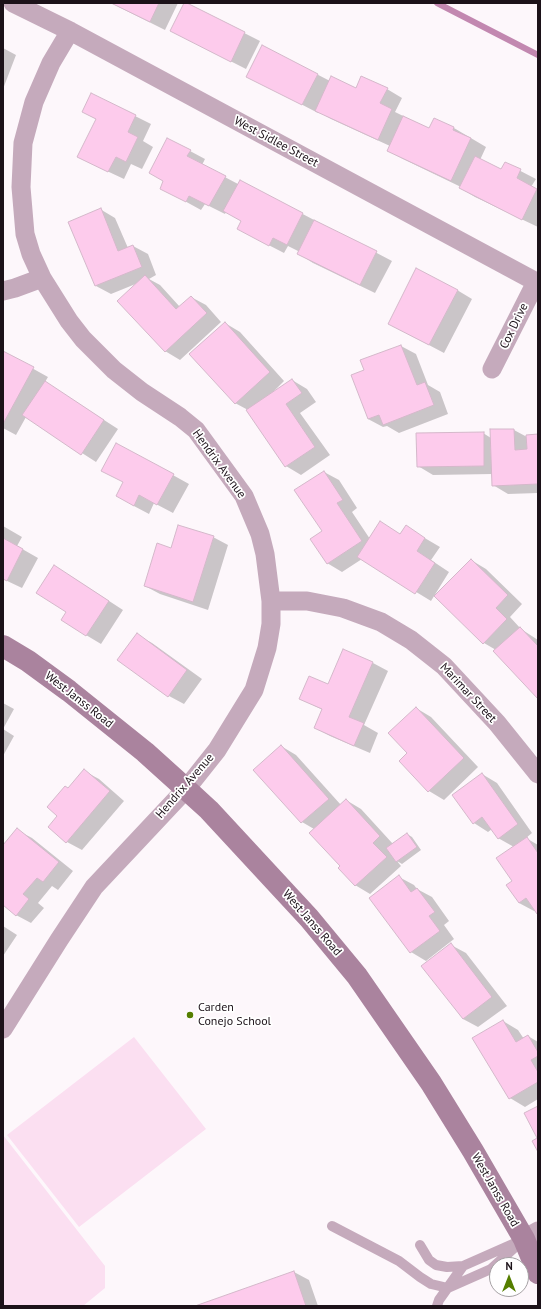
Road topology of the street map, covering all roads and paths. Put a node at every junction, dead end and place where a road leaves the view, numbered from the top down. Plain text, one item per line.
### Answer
1 (13, 3) edge
2 (70, 31) junction
3 (42, 278) junction
4 (537, 282) edge
5 (3, 291) edge
6 (492, 369) dead end
7 (271, 601) junction
8 (3, 646) edge
9 (538, 774) edge
10 (186, 789) junction
11 (3, 1029) edge
12 (332, 1226) dead end
13 (531, 1235) edge
14 (420, 1245) dead end
15 (463, 1266) junction
16 (538, 1273) edge
17 (448, 1288) junction
18 (437, 1306) edge

1 - 2 street, West Sidlee Street
2 - 3 street, Hendrix Avenue
2 - 4 street, West Sidlee Street
3 - 5 street
3 - 7 street, Hendrix Avenue
4 - 6 street, Cox Drive
7 - 9 street, Marimar Street
7 - 10 street, Hendrix Avenue
8 - 10 main road, West Janss Road
10 - 11 street, Hendrix Avenue
10 - 13 main road, West Janss Road
12 - 17 lane
13 - 15 lane
13 - 16 main road, West Janss Road
13 - 17 lane
14 - 15 lane
15 - 17 lane
17 - 18 lane

